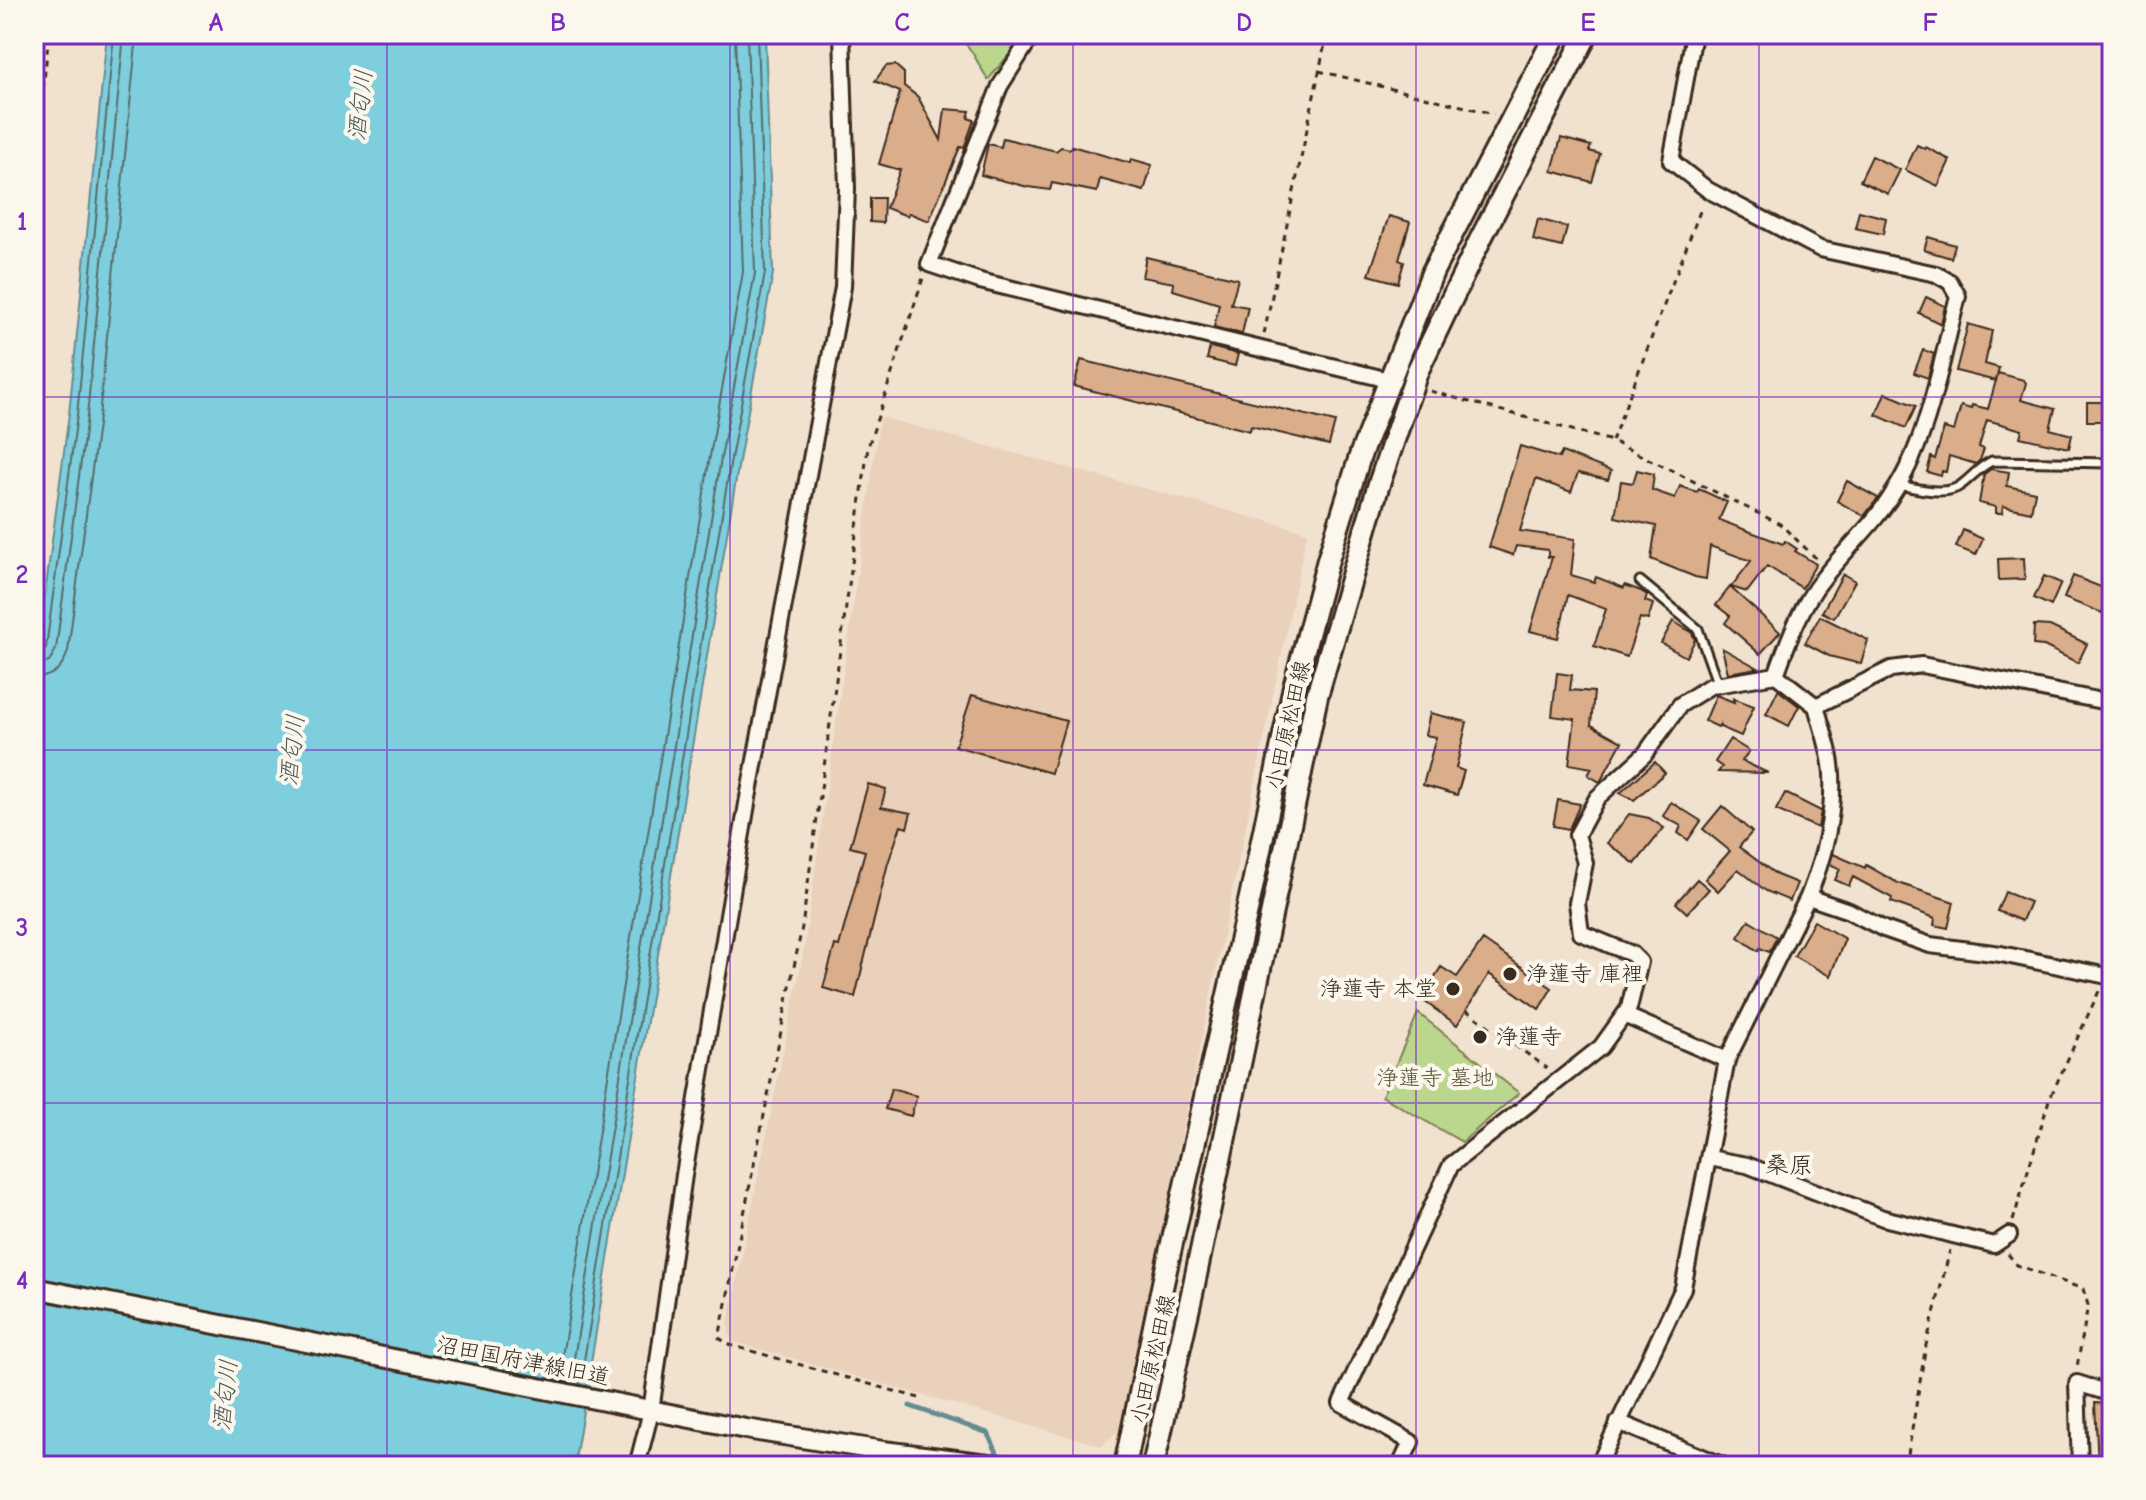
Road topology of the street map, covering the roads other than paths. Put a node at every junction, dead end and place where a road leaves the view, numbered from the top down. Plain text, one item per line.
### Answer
1 (1033, 34) edge
2 (1556, 34) edge
3 (1587, 34) edge
4 (1694, 34) edge
5 (841, 37) edge
6 (1389, 380) junction
7 (2112, 463) edge
8 (1898, 485) junction
9 (1640, 581) dead end
10 (1776, 675) junction
11 (1718, 685) junction
12 (2112, 703) edge
13 (1816, 706) junction
14 (1808, 897) junction
15 (2110, 975) edge
16 (1624, 1015) junction
17 (1727, 1060) junction
18 (1709, 1158) junction
19 (2009, 1235) road end
20 (34, 1288) edge
21 (2112, 1394) edge
22 (651, 1411) junction
23 (1618, 1422) junction
24 (637, 1466) edge
25 (998, 1466) edge
26 (1125, 1466) edge
27 (1153, 1466) edge
28 (1400, 1466) edge
29 (1598, 1466) edge
30 (1724, 1466) edge
31 (2080, 1466) edge

1 - 6 street
2 - 6 main road, 小田原松田線
3 - 27 main road, 小田原松田線
4 - 8 street
5 - 22 street
6 - 26 main road, 小田原松田線
7 - 8 lane
8 - 10 street
9 - 11 lane
10 - 11 street
10 - 13 street
11 - 16 street
12 - 13 street
13 - 14 street
14 - 15 street
14 - 17 street
16 - 17 street
16 - 28 street
17 - 18 street
18 - 19 street
18 - 23 street
20 - 22 street, 沼田国府津線旧道
21 - 31 street
22 - 24 street
22 - 25 street, 沼田国府津線旧道
23 - 29 street
23 - 30 street

